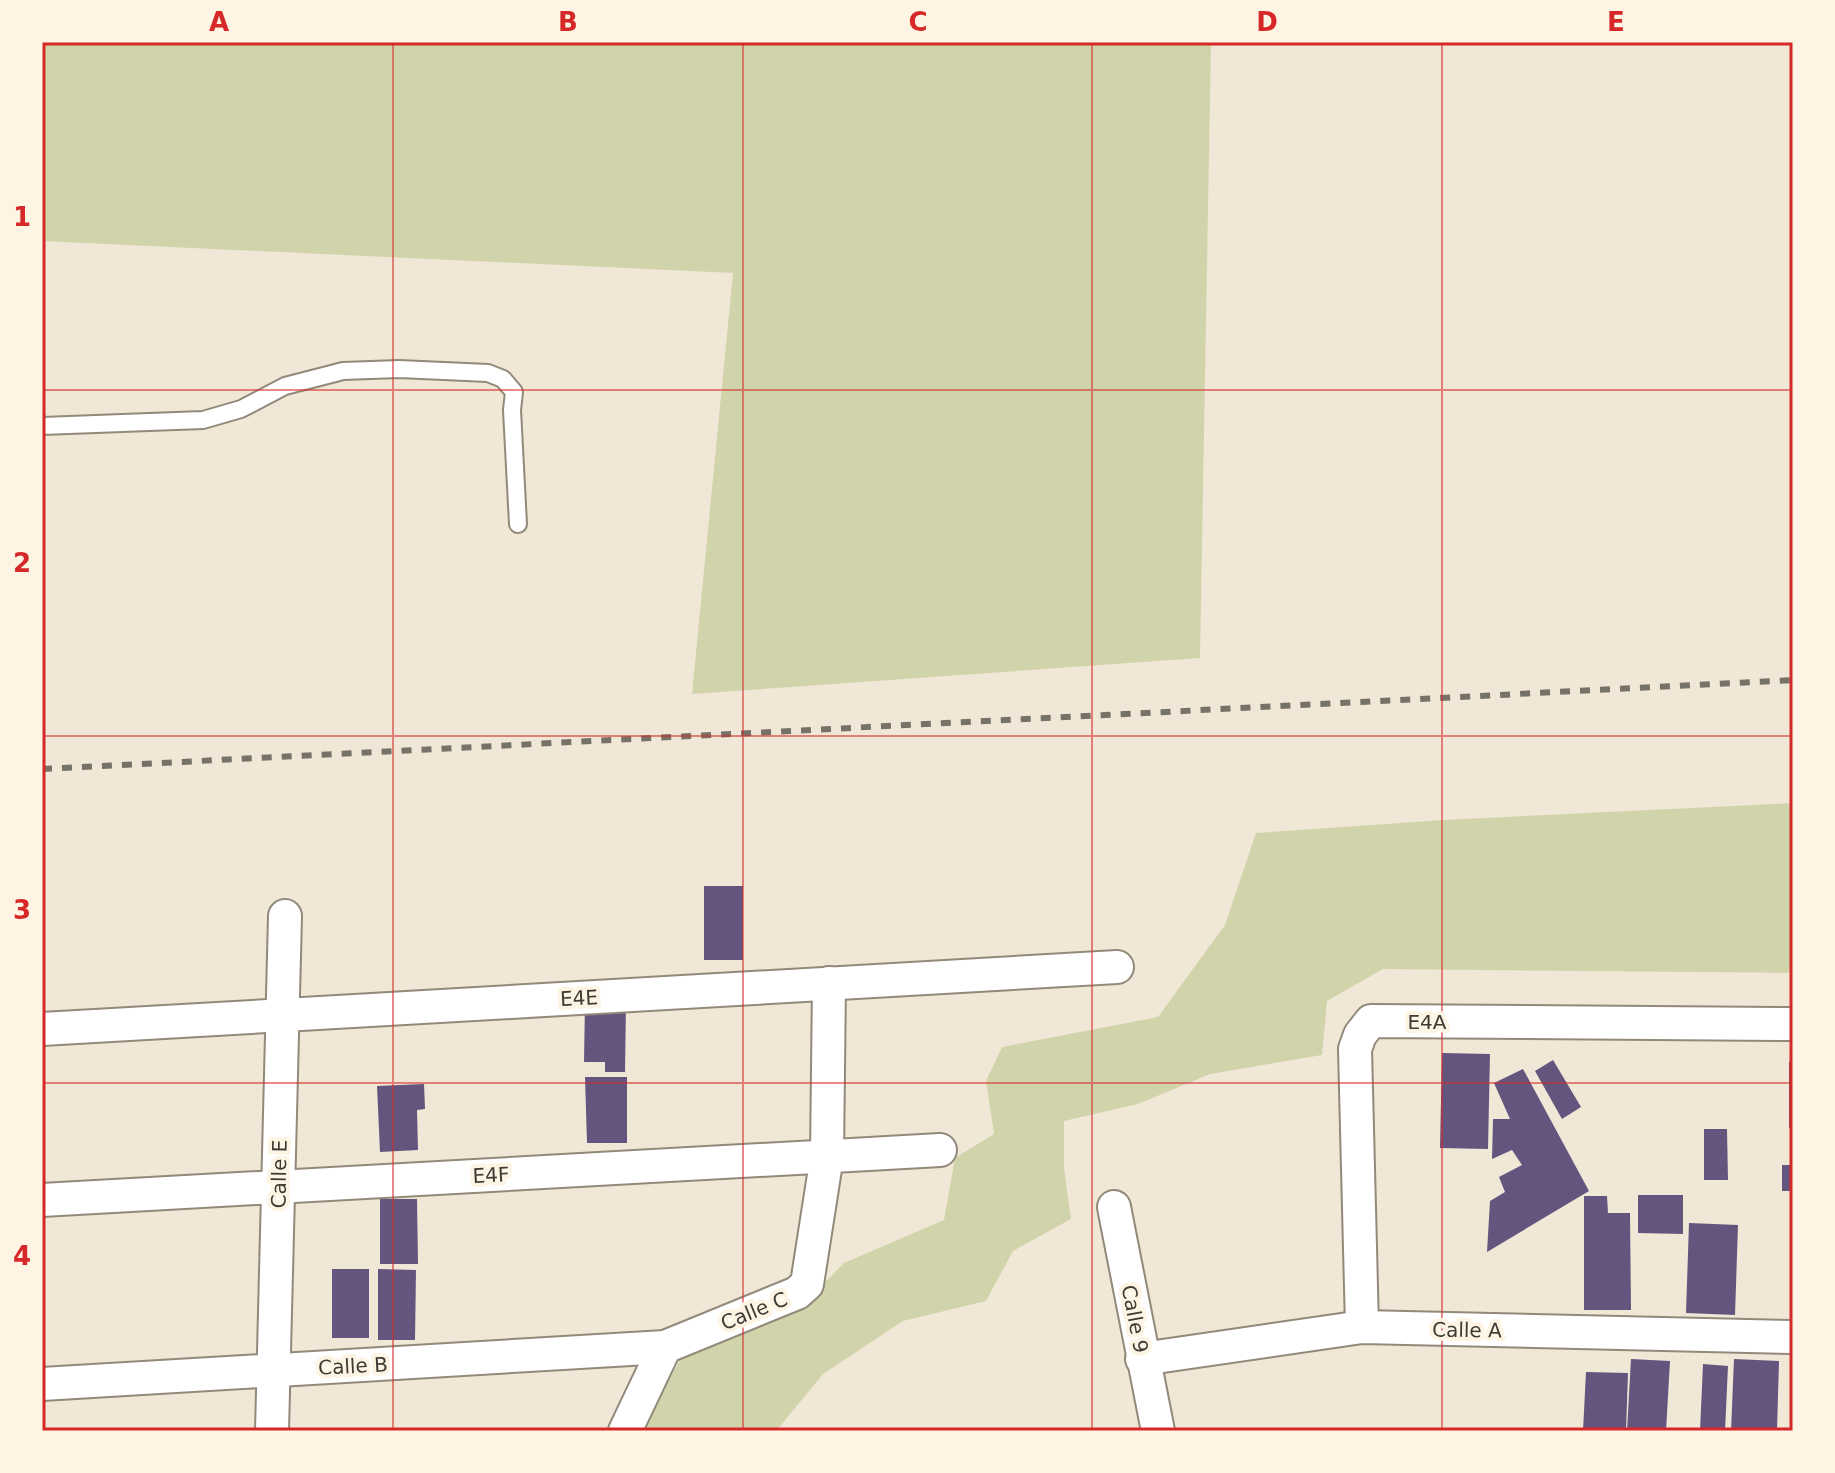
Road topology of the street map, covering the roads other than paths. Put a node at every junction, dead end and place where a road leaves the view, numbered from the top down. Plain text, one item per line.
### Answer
1 (42, 426) edge
2 (518, 524) dead end
3 (285, 916) dead end
4 (1117, 967) dead end
5 (829, 983) junction
6 (283, 1015) junction
7 (1793, 1024) edge
8 (42, 1029) edge
9 (940, 1150) dead end
10 (827, 1156) junction
11 (278, 1187) junction
12 (42, 1200) edge
13 (1114, 1207) dead end
14 (1362, 1327) junction
15 (1793, 1337) edge
16 (665, 1347) junction
17 (1142, 1359) junction
18 (274, 1370) junction
19 (42, 1384) edge
20 (272, 1431) edge
21 (625, 1431) edge
22 (1158, 1431) edge

1 - 2 lane
3 - 6 street, Calle E
4 - 5 street, E4E
5 - 6 street, E4E
5 - 10 street
6 - 8 street, E4E
6 - 11 street, Calle E
7 - 14 street, E4A
9 - 10 street, E4F
10 - 11 street, E4F
10 - 16 street, Calle C
11 - 12 street, E4F
11 - 18 street, Calle E
13 - 17 street, Calle 9
14 - 15 street, Calle A
14 - 17 street, Calle A
16 - 18 street, Calle B
16 - 21 street
17 - 22 street, Calle 9
18 - 19 street, Calle B
18 - 20 street, Calle E

